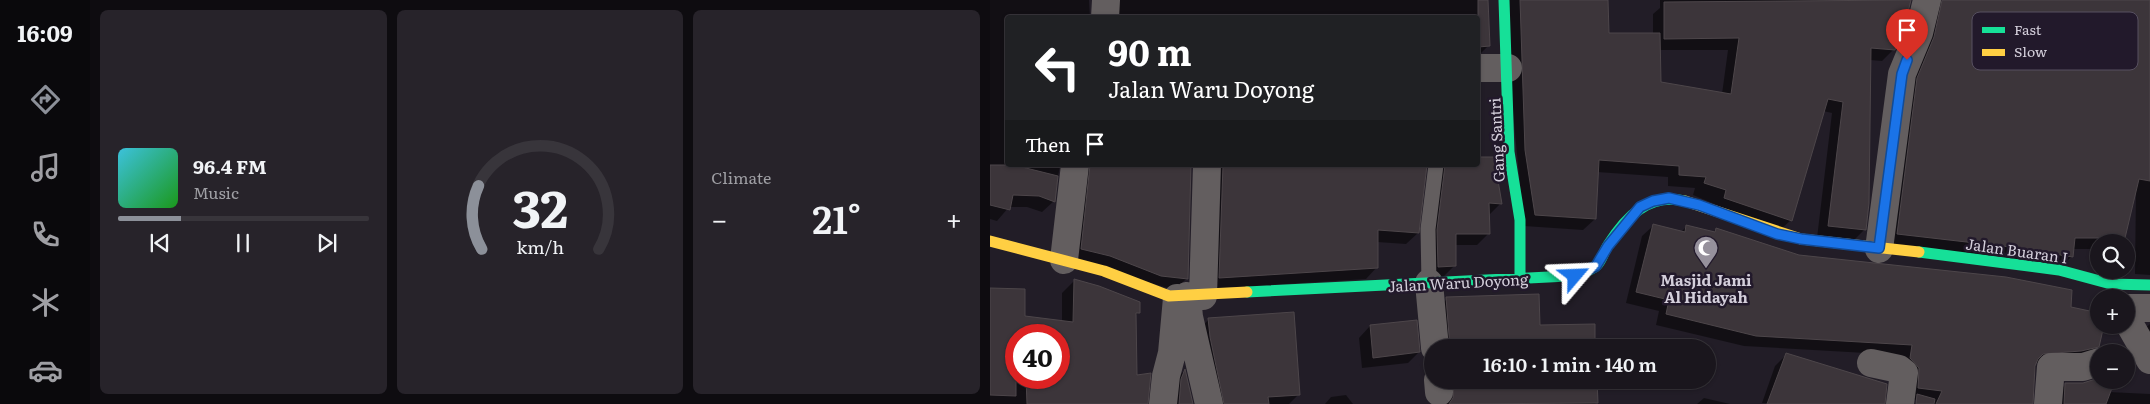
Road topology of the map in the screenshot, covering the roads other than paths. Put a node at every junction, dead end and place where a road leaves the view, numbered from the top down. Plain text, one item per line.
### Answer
1 (1106, 0) edge
2 (1504, 0) edge
3 (1927, 0) edge
4 (1105, 15) edge
5 (1480, 68) edge
6 (1508, 68) junction
7 (1076, 167) edge
8 (1207, 167) edge
9 (1436, 167) edge
10 (990, 241) edge
11 (1879, 248) junction
12 (1064, 260) junction
13 (1520, 278) junction
14 (1429, 283) junction
15 (2150, 285) edge
16 (2109, 289) edge
17 (2126, 289) edge
18 (1189, 296) junction
19 (2135, 308) edge
20 (2150, 308) edge
21 (2132, 334) edge
22 (1434, 339) edge
23 (2139, 352) edge
24 (1871, 363) dead end
25 (2090, 365) edge
26 (1163, 404) edge
27 (1209, 404) edge
28 (1900, 404) edge
29 (2048, 404) edge

1 - 4 street
2 - 6 street, Gang Santri
3 - 11 street
5 - 6 street
6 - 13 street, Gang Santri
7 - 12 street
8 - 18 street
9 - 14 lane
10 - 12 street, Jalan Waru Doyong
11 - 13 street, Jalan Waru Doyong
11 - 16 street, Jalan Buaran I
12 - 18 street, Jalan Waru Doyong
13 - 14 street, Jalan Waru Doyong
14 - 18 street, Jalan Waru Doyong
14 - 22 street
15 - 17 street, Jalan Buaran I
18 - 26 street
18 - 27 street
19 - 20 street
21 - 23 street
24 - 28 street
25 - 29 street

